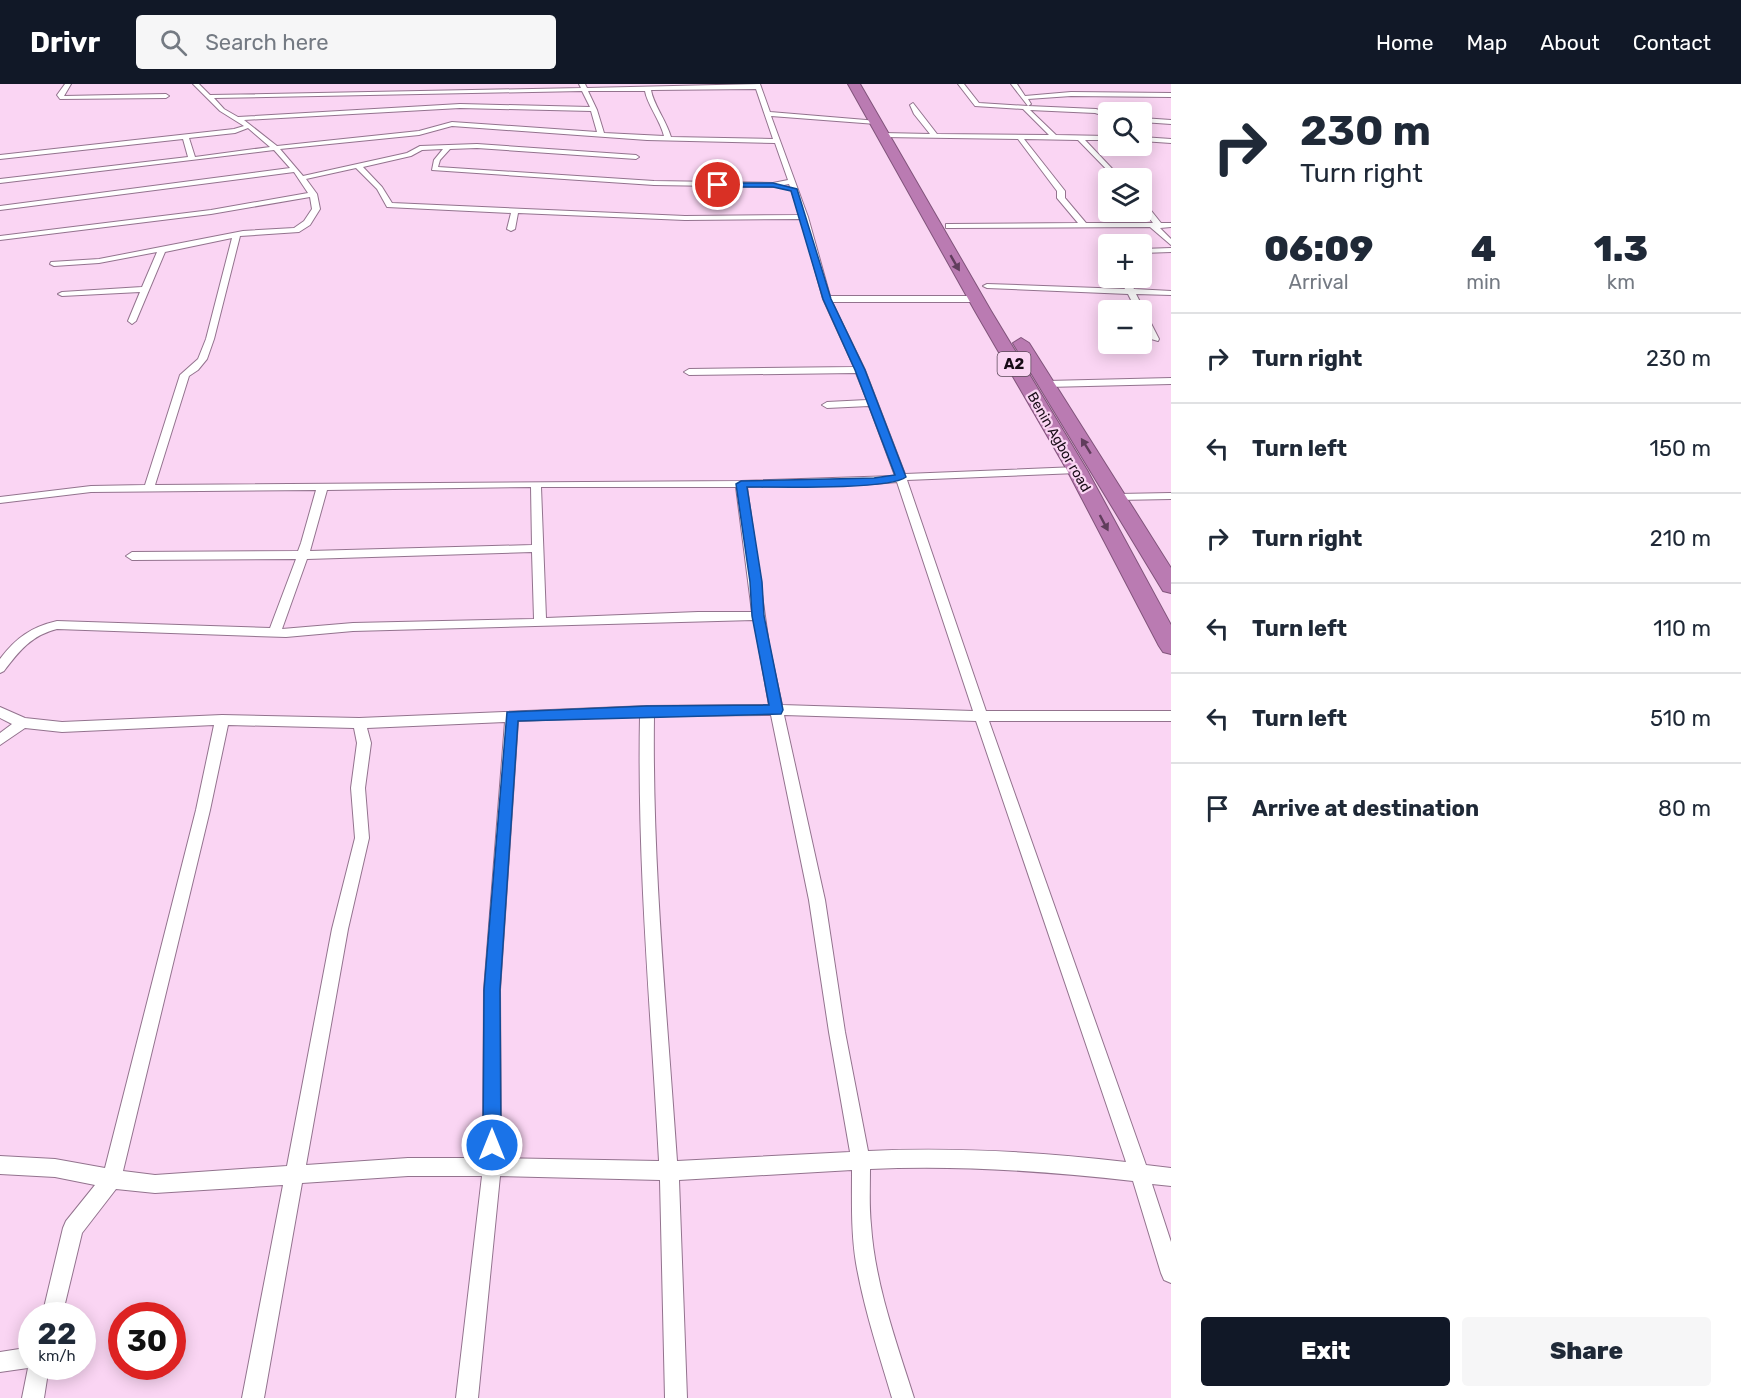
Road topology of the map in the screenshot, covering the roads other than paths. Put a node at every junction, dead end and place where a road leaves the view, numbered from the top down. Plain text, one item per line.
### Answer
1 (68, 84) edge
2 (196, 84) edge
3 (854, 84) edge
4 (862, 84) edge
5 (961, 84) edge
6 (1014, 84) edge
7 (758, 85) edge
8 (583, 86) edge
9 (648, 89) junction
10 (1170, 91) edge
11 (166, 96) dead end
12 (207, 97) junction
13 (1024, 98) junction
14 (913, 105) dead end
15 (593, 108) junction
16 (1028, 108) junction
17 (1098, 112) edge
18 (769, 114) junction
19 (235, 119) junction
20 (1152, 121) edge
21 (1171, 122) edge
22 (249, 126) junction
23 (884, 131) junction
24 (601, 135) junction
25 (185, 136) junction
26 (936, 136) junction
27 (1021, 136) junction
28 (1053, 136) junction
29 (1079, 137) junction
30 (1098, 138) edge
31 (668, 139) junction
32 (531, 140) junction
33 (1152, 140) edge
34 (777, 141) junction
35 (1171, 141) edge
36 (448, 147) junction
37 (276, 148) junction
38 (0, 157) edge
39 (636, 157) dead end
40 (192, 159) junction
41 (357, 165) junction
42 (1108, 168) edge
43 (294, 170) junction
44 (302, 178) junction
45 (0, 181) edge
46 (792, 186) junction
47 (313, 194) junction
48 (0, 208) edge
49 (515, 210) junction
50 (804, 217) junction
51 (1152, 220) edge
52 (1171, 225) edge
53 (949, 226) junction
54 (1084, 226) junction
55 (1156, 226) junction
56 (511, 229) dead end
57 (237, 234) junction
58 (0, 238) edge
59 (1171, 243) edge
60 (166, 248) junction
61 (1171, 250) edge
62 (1152, 251) edge
63 (54, 264) dead end
64 (1131, 288) edge
65 (145, 289) junction
66 (982, 293) junction
67 (1134, 293) junction
68 (1171, 293) edge
69 (62, 294) dead end
70 (827, 299) junction
71 (132, 321) dead end
72 (1155, 339) dead end
73 (860, 370) junction
74 (689, 372) dead end
75 (1171, 381) edge
76 (1047, 384) junction
77 (871, 403) junction
78 (827, 405) dead end
79 (1077, 470) junction
80 (901, 477) junction
81 (536, 484) junction
82 (741, 484) junction
83 (322, 487) junction
84 (149, 489) junction
85 (1171, 496) edge
86 (1118, 497) junction
87 (0, 500) edge
88 (536, 548) junction
89 (303, 555) junction
90 (132, 556) dead end
91 (1171, 586) edge
92 (758, 616) junction
93 (540, 622) junction
94 (275, 632) junction
95 (1171, 646) edge
96 (0, 668) edge
97 (777, 710) junction
98 (647, 711) junction
99 (0, 712) edge
100 (512, 716) junction
101 (981, 716) junction
102 (1171, 716) edge
103 (222, 720) junction
104 (23, 723) junction
105 (359, 723) junction
106 (0, 740) edge
107 (861, 1160) junction
108 (0, 1165) edge
109 (492, 1167) junction
110 (669, 1171) junction
111 (1140, 1175) junction
112 (294, 1176) junction
113 (1171, 1178) edge
114 (112, 1179) junction
115 (1171, 1273) edge
116 (55, 1302) edge
117 (18, 1359) edge
118 (0, 1362) edge
119 (36, 1380) edge
120 (33, 1398) edge
121 (253, 1398) edge
122 (467, 1398) edge
123 (676, 1398) edge
124 (903, 1398) edge

1 - 11 street
2 - 12 street
3 - 23 highway, Benin Agbor road / A2
4 - 23 highway, Benin Agbor road / A2
5 - 16 street
6 - 13 street
7 - 9 street
7 - 18 street
8 - 9 street
8 - 12 street
8 - 15 street
9 - 31 street
10 - 13 street
12 - 19 street
13 - 16 street
14 - 26 street
15 - 19 street
15 - 24 street
16 - 17 street
16 - 28 street
18 - 23 street
18 - 34 street
19 - 22 street
20 - 21 street
22 - 25 street
22 - 37 street
23 - 26 street
23 - 53 highway, Benin Agbor road / A2
23 -> 66 highway, Benin Agbor road / A2
24 - 31 street
24 - 32 street
25 - 38 street
25 - 40 street
26 - 27 street
27 - 28 street
27 - 54 street
28 - 29 street
29 - 30 street
29 - 42 street
31 - 34 street
32 - 36 street
32 - 37 street
32 - 39 street
33 - 35 street
34 - 46 street
36 - 41 street
36 - 46 street
37 - 40 street
37 - 43 street
40 - 45 street
41 - 44 street
41 - 49 street
43 - 44 street
43 - 48 street
44 - 47 street
46 - 50 street
47 - 57 street
47 - 58 street
49 - 50 street
49 - 56 street
50 - 70 street
51 - 55 street
52 - 55 street
53 - 54 street
53 - 66 highway, Benin Agbor road / A2
54 - 55 street
55 - 59 street
57 - 60 street
57 - 84 street
60 - 63 street
60 - 65 street
61 - 62 street
64 - 67 street
65 - 69 street
65 - 71 street
66 - 67 street
66 - 70 street
66 - 76 highway, Benin Agbor road / A2
66 - 79 highway, Benin Agbor road / A2
67 - 68 street
67 - 72 street
70 - 73 street
73 - 74 street
73 - 77 street
75 - 76 street
86 -> 76 highway, Benin Agbor road / A2
77 - 78 street
77 - 80 street
79 - 80 street
79 -> 95 highway, Benin Agbor road / A2
80 - 82 street
80 - 101 street
81 - 82 street
81 - 83 street
81 - 88 street
82 - 92 street
83 - 84 street
83 - 89 street
84 - 87 street
85 - 86 street
86 - 91 highway, Benin Agbor road / A2
88 - 89 street
88 - 93 street
89 - 90 street
89 - 94 street
92 - 93 street
92 - 97 street
93 - 94 street
94 - 96 street
97 - 98 street
97 - 101 street
97 - 107 street
98 - 100 street
98 - 110 street
99 - 104 street
100 - 105 street
100 - 109 street
101 - 102 street
101 - 111 street
103 - 104 street
103 - 105 street
103 - 114 street
104 - 106 street
105 - 112 street
107 - 110 street
107 - 111 street
107 - 124 street
108 - 114 street
109 - 110 street
109 - 112 street
109 - 122 street
110 - 123 street
111 - 113 street
111 - 115 street
112 - 114 street
112 - 121 street
114 - 116 street
117 - 118 street
119 - 120 street

